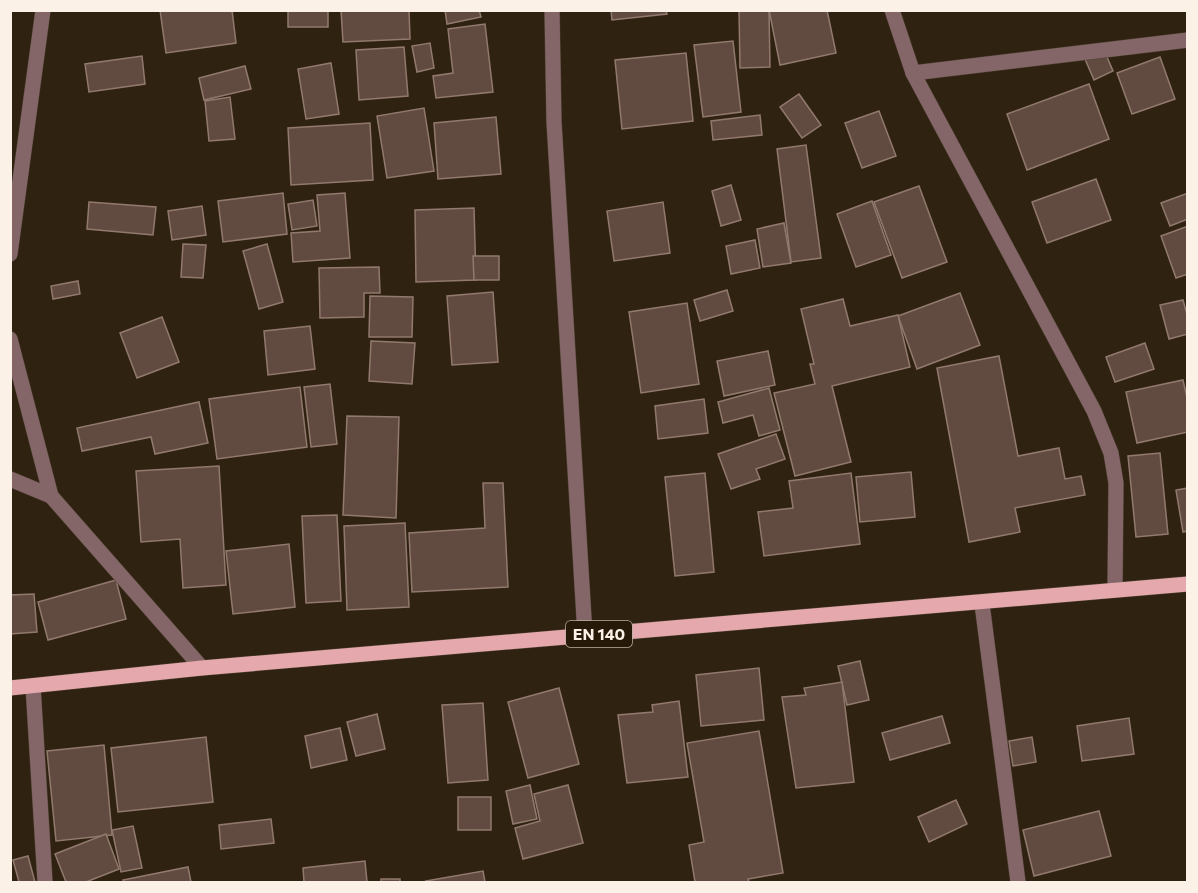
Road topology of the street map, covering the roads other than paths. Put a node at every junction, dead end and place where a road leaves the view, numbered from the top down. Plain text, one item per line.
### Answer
1 (43, 10) edge
2 (552, 10) edge
3 (892, 10) edge
4 (1188, 40) edge
5 (913, 73) junction
6 (10, 254) edge
7 (10, 339) edge
8 (10, 479) edge
9 (51, 496) junction
10 (1188, 584) edge
11 (1115, 590) junction
12 (982, 604) junction
13 (585, 635) junction
14 (202, 668) junction
15 (33, 686) junction
16 (10, 688) edge
17 (45, 882) edge
18 (1018, 882) edge

1 - 6 street
2 - 13 street
3 - 5 street
4 - 5 street
5 - 11 street
7 - 9 street
8 - 9 street
9 - 14 street
10 - 11 main road, EN 140
11 - 12 main road, EN 140
12 - 13 main road, EN 140
12 - 18 street
13 - 14 main road, EN 140
14 - 15 main road, EN 140
15 - 16 main road, EN 140
15 - 17 street

